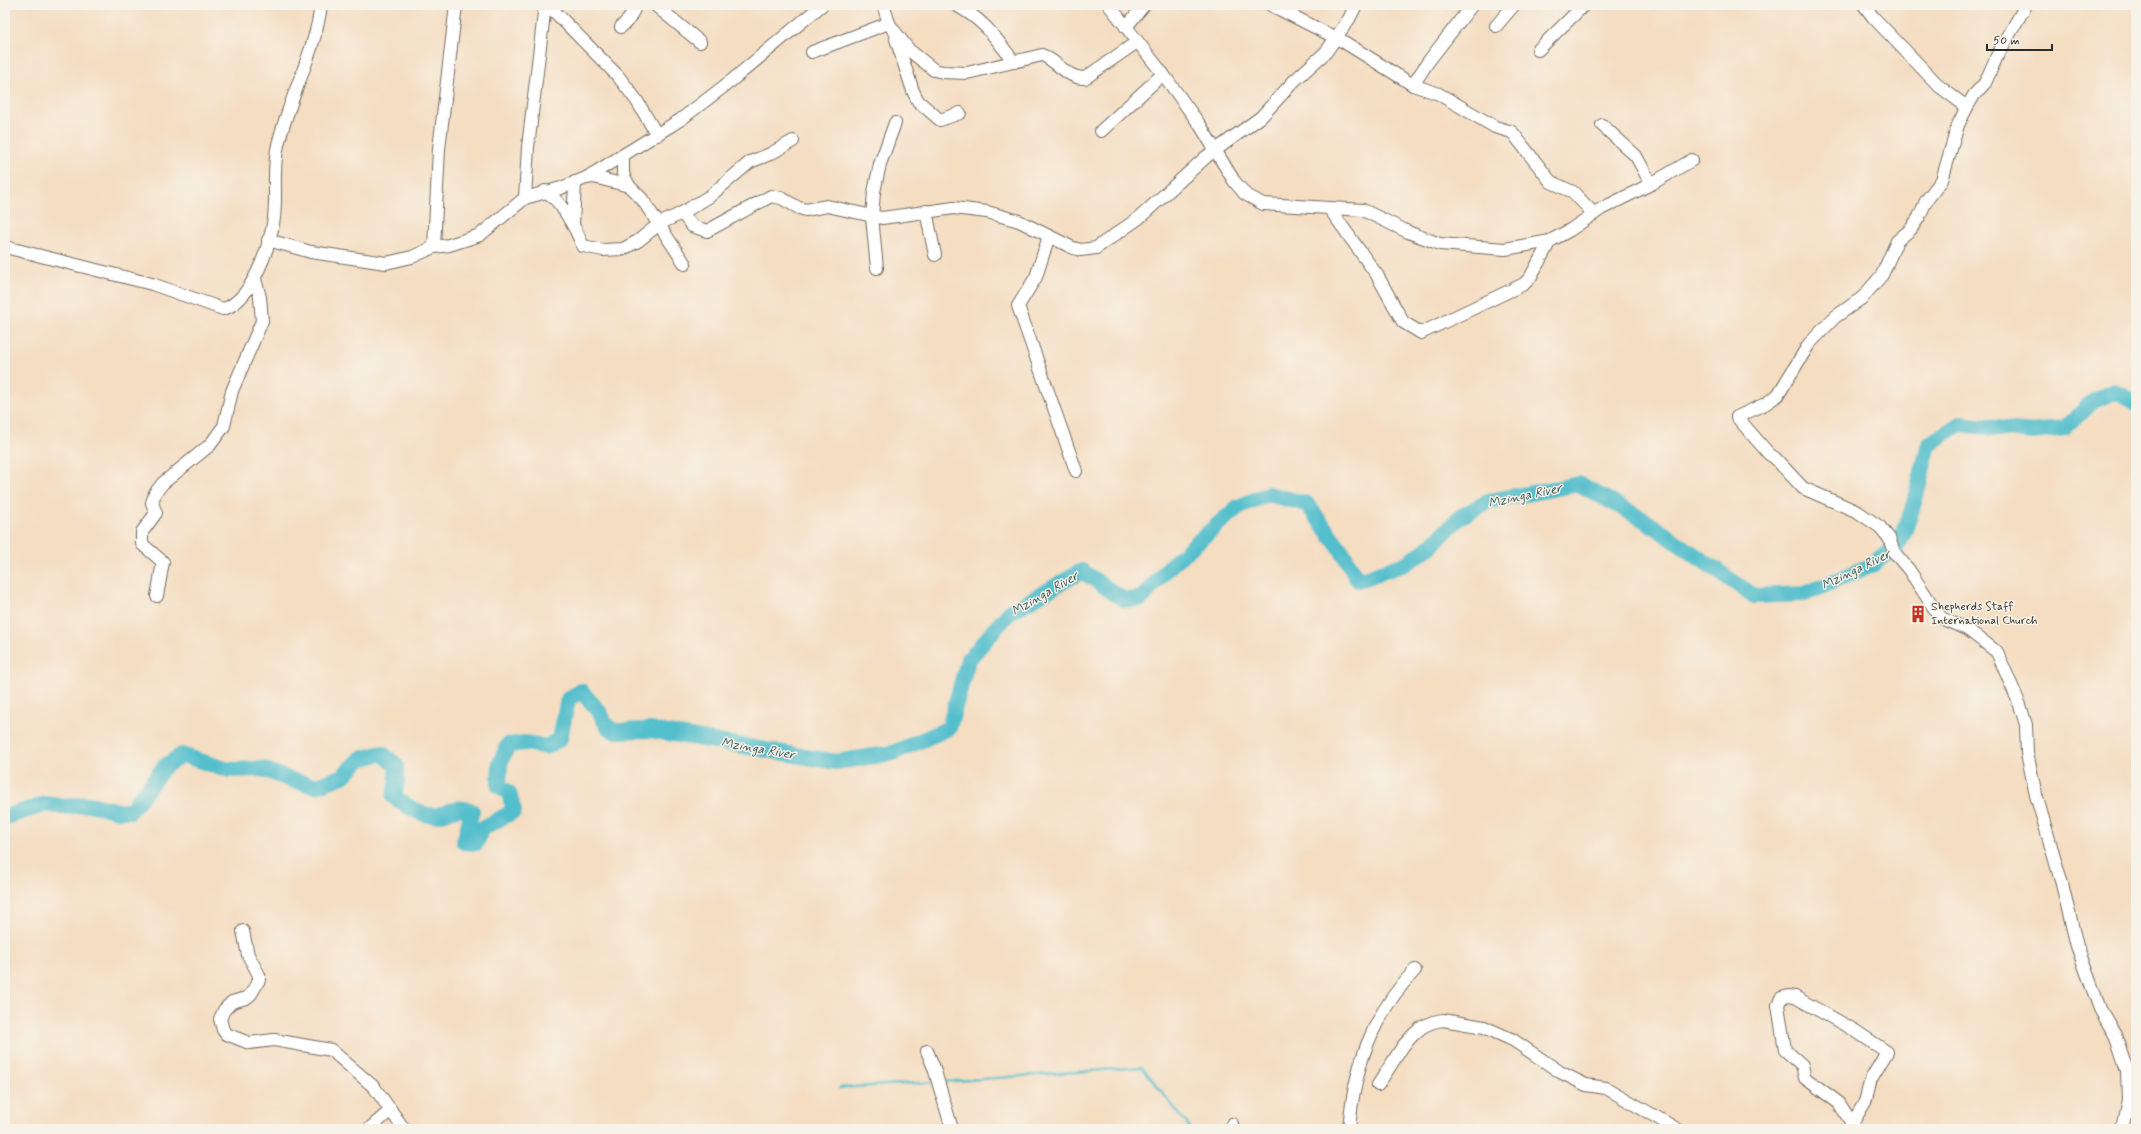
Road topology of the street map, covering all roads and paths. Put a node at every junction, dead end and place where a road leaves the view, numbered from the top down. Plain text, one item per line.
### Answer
1 (321, 5) edge
2 (456, 5) edge
3 (545, 5) edge
4 (548, 5) edge
5 (636, 5) edge
6 (655, 5) edge
7 (822, 5) edge
8 (883, 5) edge
9 (956, 5) edge
10 (1109, 5) edge
11 (1144, 5) edge
12 (1271, 5) edge
13 (1356, 5) edge
14 (1472, 5) edge
15 (1514, 5) edge
16 (1584, 5) edge
17 (1864, 5) edge
18 (2026, 5) edge
19 (890, 26) junction
20 (1126, 26) junction
21 (1496, 26) dead end
22 (621, 27) dead end
23 (1336, 39) junction
24 (700, 42) dead end
25 (1137, 42) junction
26 (1538, 50) dead end
27 (812, 52) dead end
28 (1014, 62) junction
29 (1163, 74) junction
30 (1413, 85) junction
31 (1967, 107) junction
32 (960, 113) dead end
33 (895, 123) dead end
34 (1602, 125) dead end
35 (1100, 131) dead end
36 (657, 135) junction
37 (793, 141) dead end
38 (1216, 149) junction
39 (623, 155) junction
40 (1692, 160) dead end
41 (585, 179) junction
42 (1651, 184) junction
43 (629, 186) junction
44 (545, 191) junction
45 (575, 197) junction
46 (525, 198) junction
47 (1329, 208) junction
48 (926, 211) junction
49 (682, 212) junction
50 (1594, 214) junction
51 (872, 217) junction
52 (659, 224) junction
53 (574, 225) junction
54 (1049, 236) junction
55 (268, 240) junction
56 (1550, 241) junction
57 (5, 247) edge
58 (434, 247) junction
59 (935, 254) dead end
60 (685, 264) dead end
61 (877, 268) dead end
62 (255, 279) junction
63 (1076, 471) dead end
64 (157, 596) dead end
65 (243, 931) dead end
66 (1415, 970) dead end
67 (926, 1051) dead end
68 (2127, 1071) junction
69 (2136, 1082) edge
70 (1378, 1085) dead end
71 (391, 1110) junction
72 (1850, 1126) edge
73 (369, 1129) edge
74 (404, 1129) edge
75 (952, 1129) edge
76 (1349, 1129) edge
77 (1677, 1129) edge
78 (2122, 1129) edge

1 - 55 street
2 - 58 street
3 - 46 street
4 - 36 street
5 - 22 street
6 - 24 street
7 - 36 street
8 - 19 street
9 - 28 street
10 - 20 street
11 - 20 street
12 - 23 street
13 - 23 street
14 - 30 street
15 - 21 street
16 - 26 street
17 - 31 street
18 - 31 street
19 - 27 street
19 - 28 street
19 - 32 street
20 - 25 street
23 - 30 street
23 - 38 street
25 - 28 street
25 - 29 street
29 - 35 street
29 - 38 street
30 - 50 street
31 - 68 street
33 - 51 street
34 - 42 street
36 - 39 street
37 - 49 street
38 - 47 street
38 - 54 street
39 - 41 street
39 - 43 street
40 - 42 street
41 - 43 street
41 - 44 street
41 - 45 street
41 - 45 street
42 - 50 street
43 - 52 street
44 - 46 street
44 - 53 street
45 - 53 street
46 - 58 street
47 - 56 street
47 - 56 street
48 - 51 street
48 - 54 street
48 - 59 street
49 - 51 street
49 - 52 street
50 - 56 street
51 - 61 street
52 - 53 street
52 - 60 street
54 - 63 street
55 - 58 street
55 - 62 street
57 - 62 street
62 - 64 street
65 - 71 street
66 - 76 street
67 - 75 street
68 - 69 street
68 - 78 street
70 - 77 street
71 - 73 street
71 - 74 street
72 - 72 street

